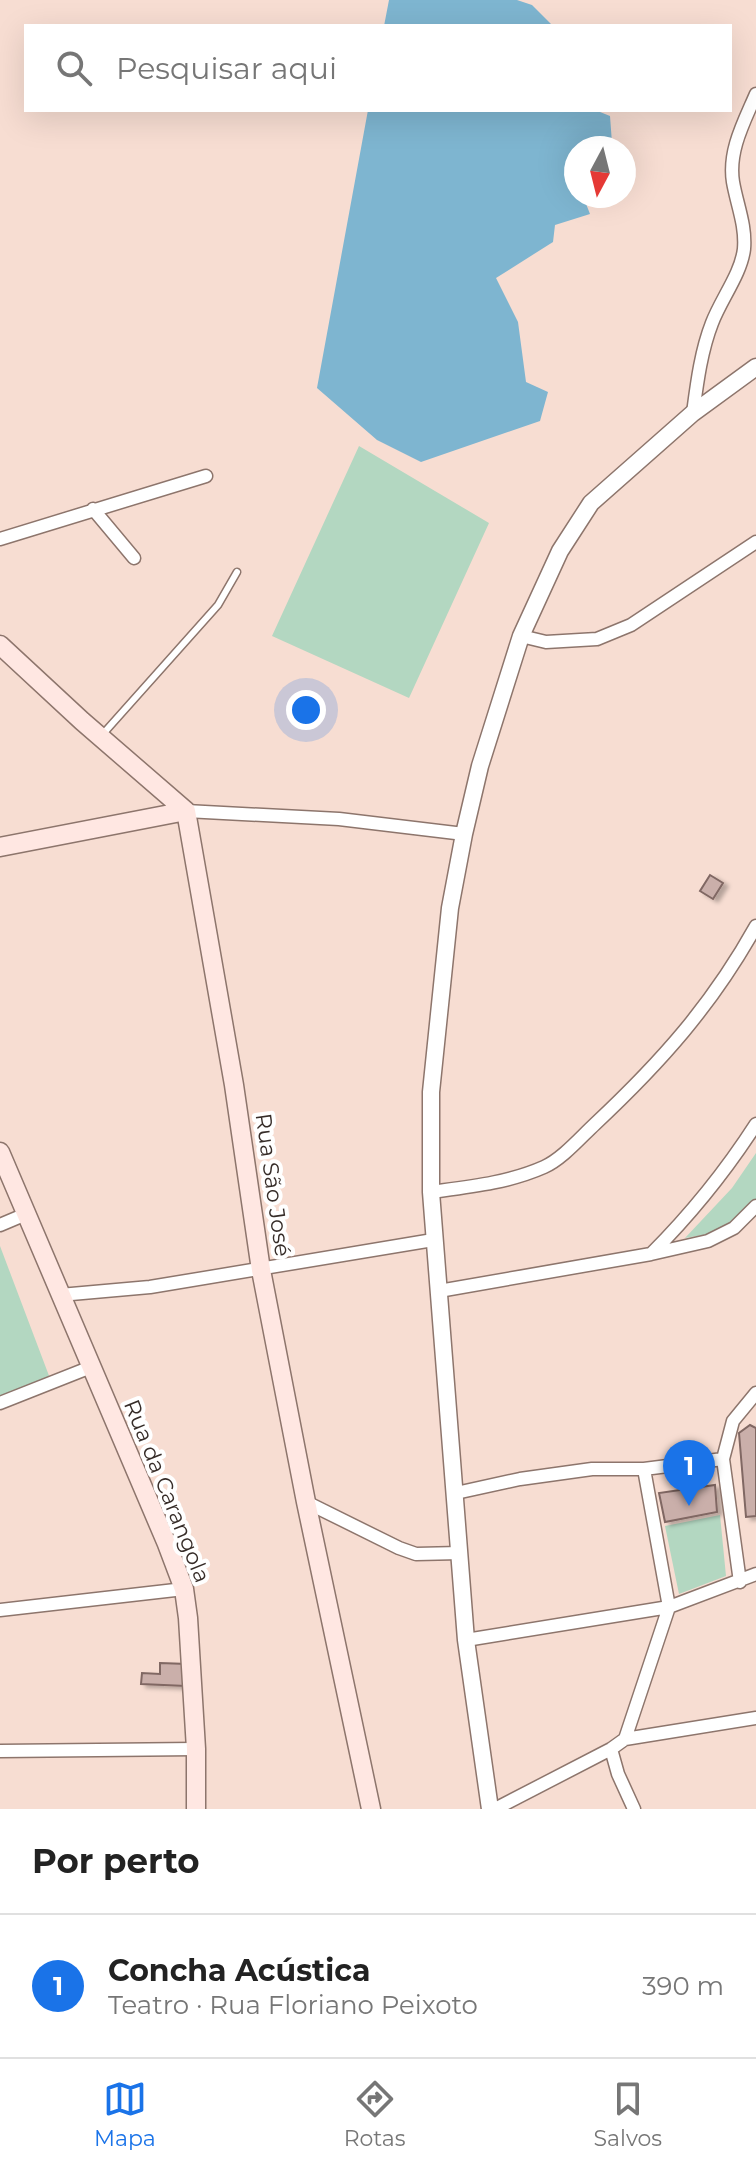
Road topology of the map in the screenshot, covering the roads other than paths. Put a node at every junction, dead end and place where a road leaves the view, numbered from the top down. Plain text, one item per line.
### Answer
1 (756, 94) edge
2 (756, 367) edge
3 (693, 413) junction
4 (206, 476) dead end
5 (93, 509) junction
6 (0, 539) edge
7 (756, 542) edge
8 (134, 558) dead end
9 (237, 572) dead end
10 (521, 636) junction
11 (0, 645) edge
12 (100, 737) junction
13 (186, 811) junction
14 (464, 834) junction
15 (0, 847) edge
16 (756, 926) edge
17 (756, 1124) edge
18 (0, 1152) edge
19 (431, 1192) junction
20 (756, 1206) edge
21 (26, 1214) junction
22 (0, 1225) edge
23 (433, 1240) junction
24 (651, 1254) junction
25 (261, 1270) junction
26 (439, 1291) junction
27 (60, 1295) junction
28 (91, 1367) junction
29 (756, 1393) edge
30 (0, 1403) edge
31 (723, 1459) junction
32 (644, 1469) junction
33 (456, 1493) junction
34 (306, 1502) junction
35 (460, 1553) junction
36 (756, 1574) edge
37 (740, 1582) junction
38 (184, 1589) junction
39 (669, 1607) junction
40 (0, 1610) edge
41 (466, 1640) junction
42 (756, 1718) edge
43 (625, 1739) junction
44 (196, 1749) junction
45 (611, 1749) junction
46 (0, 1751) edge
47 (196, 1809) edge
48 (371, 1809) edge
49 (492, 1809) edge
50 (634, 1809) edge

1 - 3 street
2 - 3 street
3 - 10 street
4 - 5 street
5 - 6 street
5 - 8 street
7 - 10 street
9 - 12 lane
10 - 14 street
11 - 12 main road
12 - 13 main road
13 - 14 street
13 - 15 main road
13 - 25 main road, Rua São José
14 - 19 street
16 - 19 street
17 - 24 street
18 - 21 main road, Rua da Carangola
19 - 23 street
20 - 24 street
21 - 22 street
21 - 27 main road, Rua da Carangola
23 - 25 street
23 - 26 street
24 - 26 street
25 - 27 street
25 - 34 main road, Rua São José
26 - 33 street
27 - 28 main road, Rua da Carangola
28 - 30 street
28 - 38 main road, Rua da Carangola
29 - 31 street
31 - 32 street
31 - 37 street
32 - 33 street
32 - 39 street
33 - 35 street
34 - 35 street
34 - 48 main road, Rua São José
35 - 41 street
36 - 37 street
37 - 39 street
38 - 40 street
38 - 44 main road, Rua da Carangola
39 - 41 street
39 - 43 street
41 - 49 street
42 - 43 street
43 - 45 street
44 - 46 street
44 - 47 main road, Rua da Carangola
45 - 49 street
45 - 50 street

